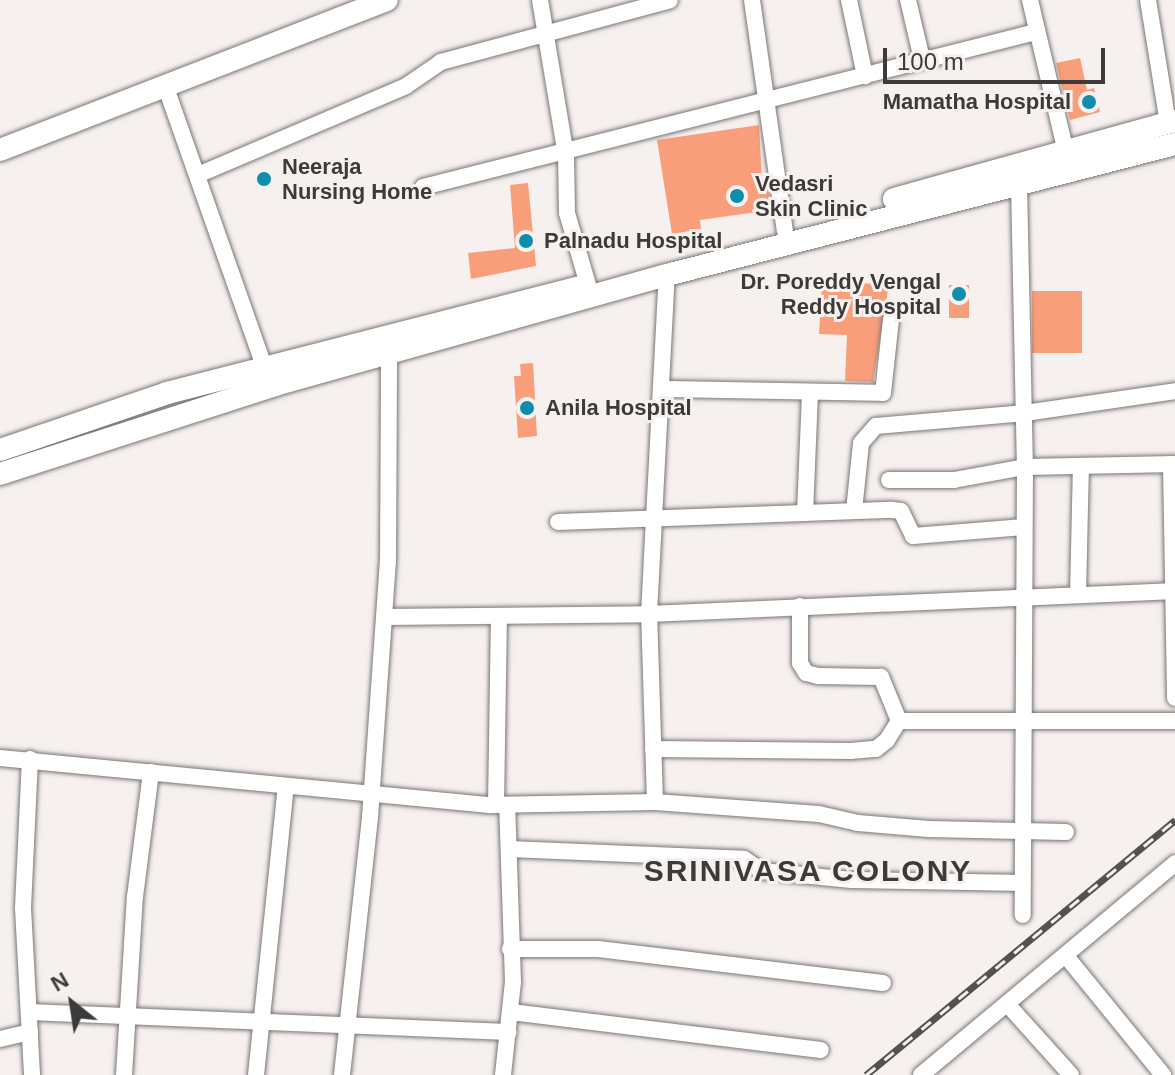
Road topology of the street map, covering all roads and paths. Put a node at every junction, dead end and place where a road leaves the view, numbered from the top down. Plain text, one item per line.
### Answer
1 (387, 0) edge
2 (540, 0) edge
3 (670, 0) edge
4 (752, 0) edge
5 (849, 0) edge
6 (908, 0) edge
7 (1030, 0) edge
8 (1148, 0) edge
9 (546, 31) junction
10 (1036, 32) junction
11 (922, 59) junction
12 (865, 76) junction
13 (165, 85) junction
14 (769, 103) junction
15 (1173, 129) edge
16 (0, 150) edge
17 (1066, 152) junction
18 (566, 155) junction
19 (200, 174) junction
20 (1019, 184) junction
21 (423, 187) dead end
22 (785, 231) junction
23 (667, 275) junction
24 (588, 285) junction
25 (891, 319) dead end
26 (389, 354) junction
27 (264, 366) junction
28 (663, 389) junction
29 (1175, 391) edge
30 (810, 392) junction
31 (1025, 413) junction
32 (0, 450) edge
33 (1173, 464) edge
34 (1081, 466) junction
35 (1025, 467) junction
36 (0, 474) edge
37 (889, 480) dead end
38 (854, 511) junction
39 (805, 513) junction
40 (653, 517) junction
41 (558, 522) dead end
42 (1024, 527) junction
43 (1172, 591) edge
44 (1078, 595) junction
45 (1021, 597) junction
46 (800, 606) junction
47 (649, 614) junction
48 (499, 616) junction
49 (384, 617) junction
50 (1175, 698) edge
51 (899, 721) junction
52 (1175, 721) edge
53 (1020, 723) junction
54 (653, 749) junction
55 (1, 756) edge
56 (30, 759) junction
57 (151, 772) junction
58 (286, 787) junction
59 (372, 795) junction
60 (655, 802) junction
61 (502, 805) junction
62 (1021, 832) junction
63 (1066, 832) dead end
64 (509, 849) junction
65 (1175, 863) edge
66 (1022, 883) junction
67 (1023, 915) dead end
68 (510, 949) junction
69 (1066, 956) junction
70 (883, 983) dead end
71 (1008, 1005) junction
72 (29, 1012) junction
73 (511, 1012) junction
74 (129, 1019) junction
75 (262, 1023) junction
76 (351, 1025) junction
77 (30, 1032) junction
78 (509, 1032) junction
79 (0, 1039) edge
80 (821, 1050) dead end
81 (1157, 1073) edge
82 (32, 1075) edge
83 (124, 1075) edge
84 (256, 1075) edge
85 (342, 1075) edge
86 (503, 1075) edge
87 (921, 1075) edge
88 (1071, 1075) edge

1 - 13 main road
2 - 9 street
3 - 9 street
4 - 14 street
5 - 12 street
6 - 11 street
7 - 10 street
8 - 15 street
9 - 18 street
9 - 19 street
10 - 11 street
10 - 17 street
11 - 12 street
12 - 14 street
13 - 16 main road
13 - 19 street
14 - 18 street
14 - 22 street
15 - 17 main road
15 - 20 main road
17 - 22 main road
18 - 21 street
18 - 24 street
19 - 27 street
20 - 23 main road
20 - 31 street
22 - 24 main road
23 - 26 main road
23 - 28 street
24 - 27 main road
25 - 30 street
26 - 36 main road
26 - 49 street
27 - 32 main road
28 - 30 street
28 - 40 street
29 - 31 street
30 - 39 street
31 - 35 street
31 - 38 street
33 - 34 street
33 - 43 street
34 - 35 street
34 - 44 street
35 - 37 street
35 - 42 street
38 - 39 street
38 - 42 street
39 - 40 street
40 - 41 street
40 - 47 street
42 - 45 street
43 - 44 street
43 - 50 street
44 - 45 street
45 - 46 street
45 - 53 street
46 - 47 street
46 - 51 street
47 - 48 street
47 - 54 street
48 - 49 street
48 - 61 street
49 - 59 street
51 - 53 street
51 - 54 street
52 - 53 street
53 - 62 street
54 - 60 street
55 - 56 street
56 - 57 street
56 - 72 street
57 - 58 street
57 - 74 street
58 - 59 street
58 - 75 street
59 - 61 street
59 - 76 street
60 - 61 street
60 - 62 street
61 - 64 street
62 - 63 street
62 - 66 street
64 - 66 street
64 - 68 street
65 - 69 street
66 - 67 street
68 - 70 street
68 - 73 street
69 - 71 street
69 - 81 street
71 - 87 street
71 - 88 street
72 - 74 street
72 - 77 street
73 - 78 street
73 - 80 street
74 - 75 street
74 - 83 street
75 - 76 street
75 - 84 street
76 - 78 street
76 - 85 street
77 - 79 street
77 - 82 street
78 - 86 street

